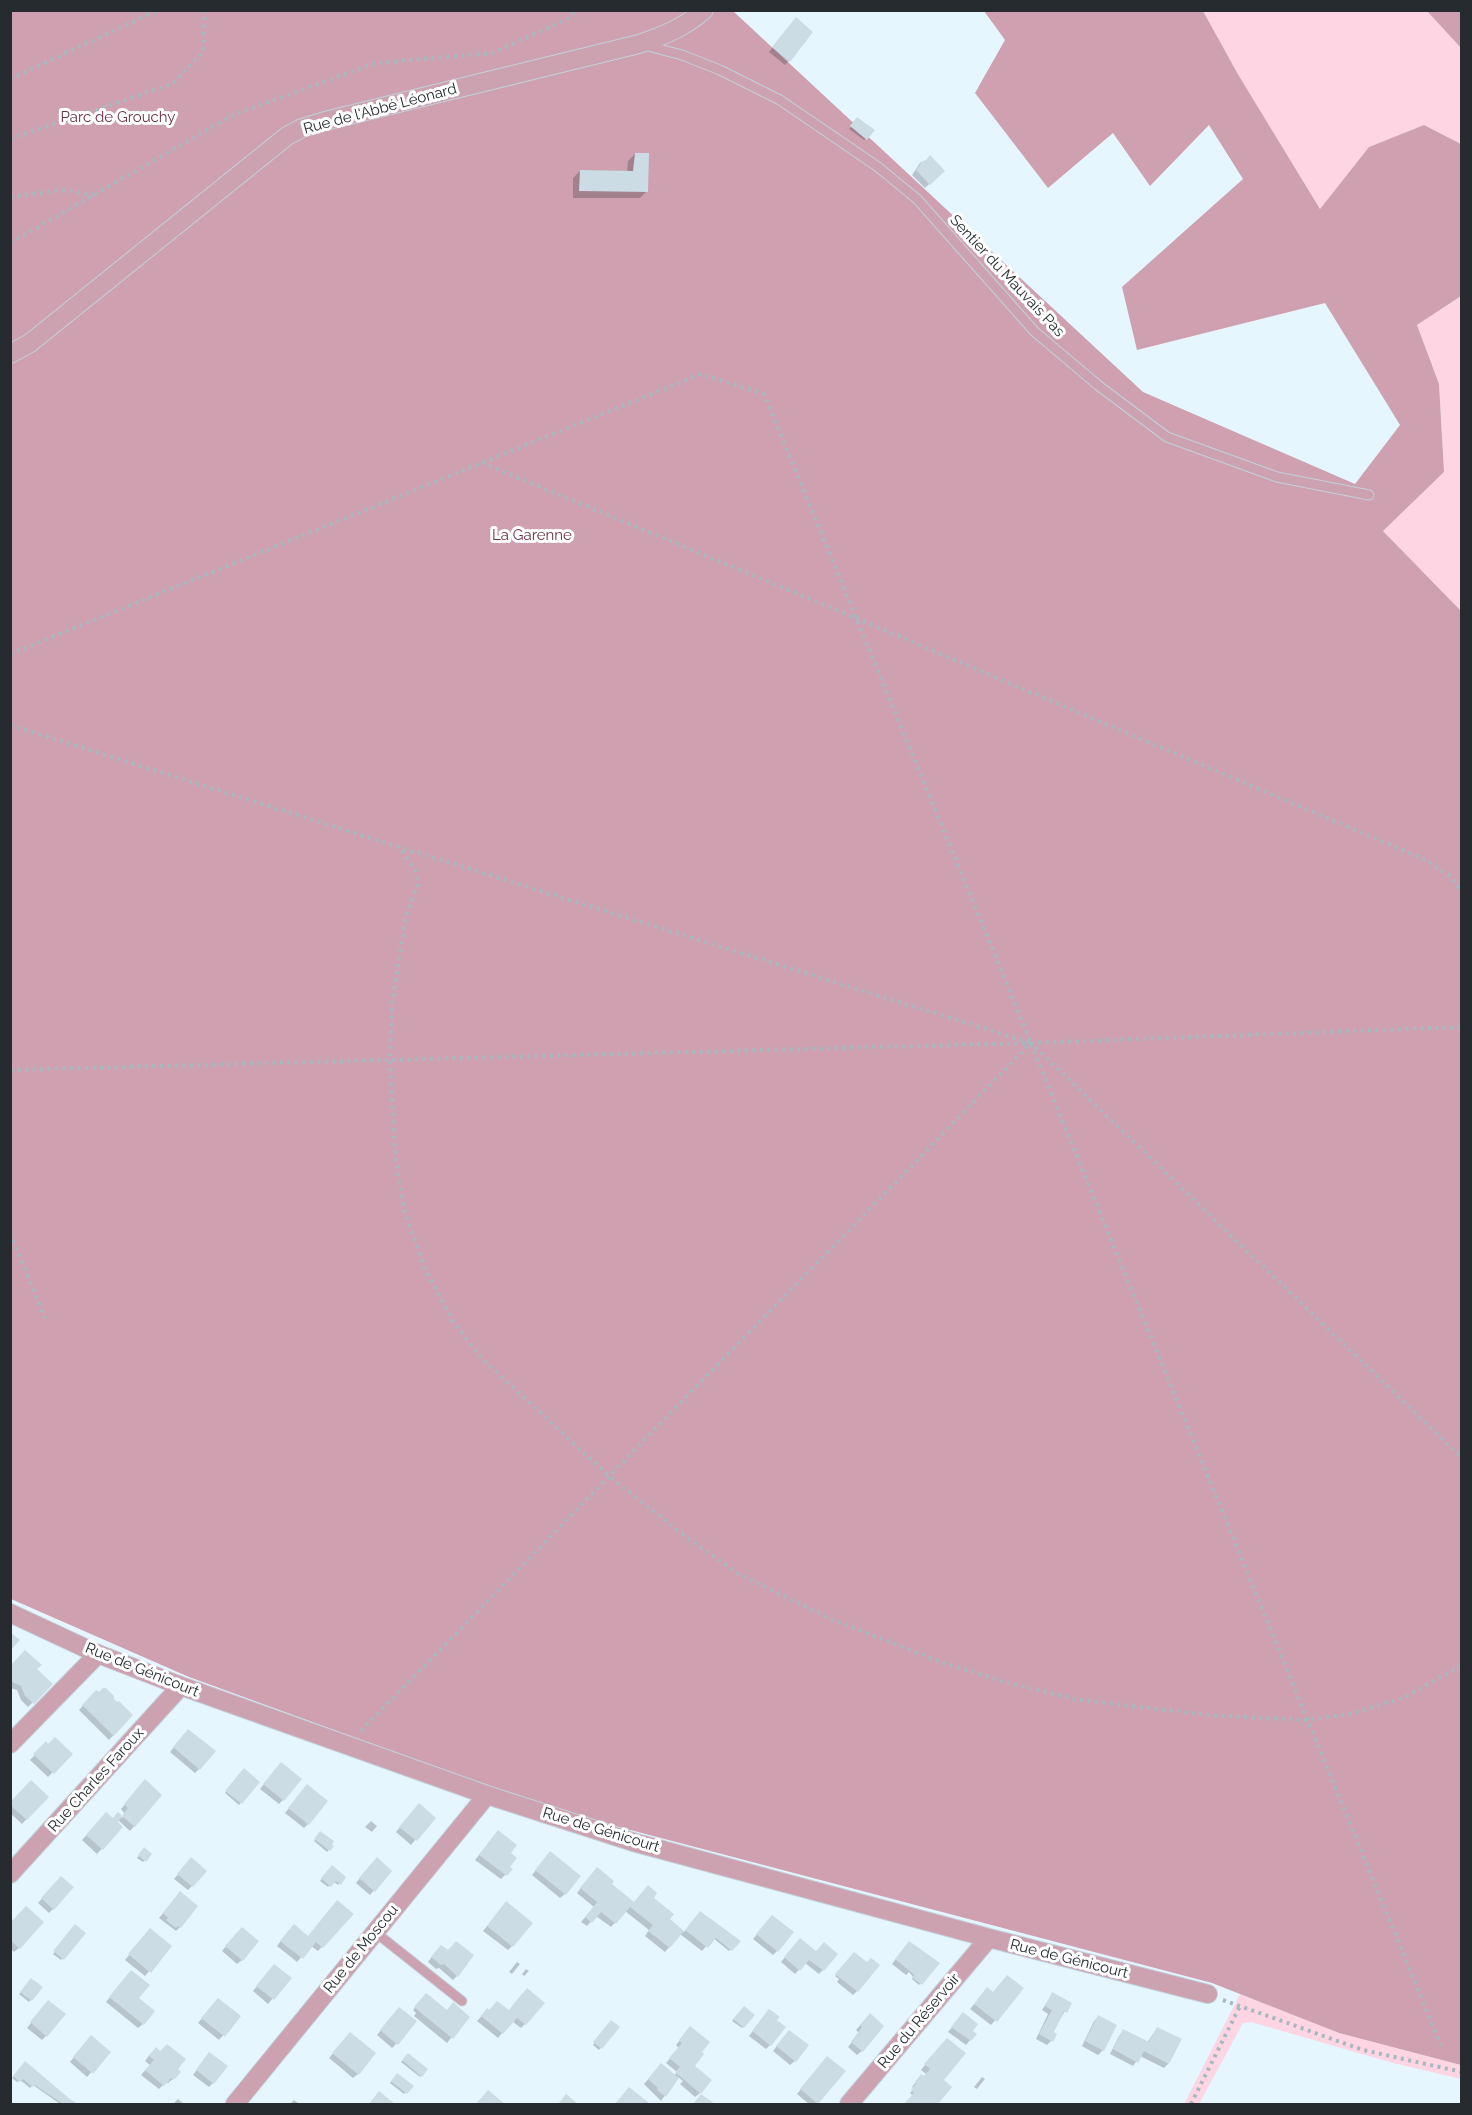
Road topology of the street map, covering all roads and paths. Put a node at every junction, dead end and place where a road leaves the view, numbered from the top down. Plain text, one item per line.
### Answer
1 (158, 10) edge
2 (204, 10) edge
3 (576, 10) edge
4 (704, 10) edge
5 (639, 44) junction
6 (10, 79) edge
7 (10, 139) edge
8 (94, 195) junction
9 (10, 197) edge
10 (10, 243) edge
11 (10, 354) edge
12 (481, 462) junction
13 (1369, 495) dead end
14 (856, 618) junction
15 (10, 654) edge
16 (10, 725) edge
17 (399, 848) junction
18 (1461, 893) edge
19 (1461, 1027) edge
20 (1031, 1043) junction
21 (390, 1059) junction
22 (10, 1071) edge
23 (10, 1233) edge
24 (45, 1318) dead end
25 (1461, 1458) edge
26 (610, 1477) junction
27 (10, 1613) edge
28 (98, 1654) junction
29 (1461, 1665) edge
30 (181, 1686) junction
31 (1307, 1720) junction
32 (360, 1732) dead end
33 (10, 1743) edge
34 (487, 1795) junction
35 (10, 1874) edge
36 (375, 1932) junction
37 (989, 1938) junction
38 (1208, 1994) joint
39 (462, 2001) dead end
40 (1240, 2006) junction
41 (1441, 2046) dead end
42 (1461, 2072) edge
43 (235, 2104) edge
44 (849, 2104) edge
45 (1191, 2104) edge

1 - 6 path
2 - 7 path
3 - 8 path
4 - 5 street, Rue de l'Abbé Léonard
5 - 11 street, Rue de l'Abbé Léonard
5 - 13 lane, Sentier du Mauvais Pas
8 - 9 path
8 - 10 path
12 - 14 path
12 - 14 path
12 - 15 path
14 - 18 path
14 - 20 path
16 - 17 path
17 - 20 path
17 - 21 path
19 - 20 path
20 - 21 path
20 - 25 path
20 - 26 path
20 - 31 path
21 - 22 path
21 - 26 path
23 - 24 path
26 - 31 path
26 - 32 path
27 - 28 street, Rue de Génicourt
28 - 30 street, Rue de Génicourt
28 - 33 street
29 - 31 path
30 - 34 street, Rue de Génicourt
30 - 35 street, Rue Charles Faroux
31 - 41 path
34 - 36 street, Rue de Moscou
34 - 37 street, Rue de Génicourt
36 - 39 lane
36 - 43 street, Rue de Moscou
37 - 38 street, Rue de Génicourt
37 - 44 street, Rue du Réservoir
38 - 40 path
40 - 42 path
40 - 45 path

